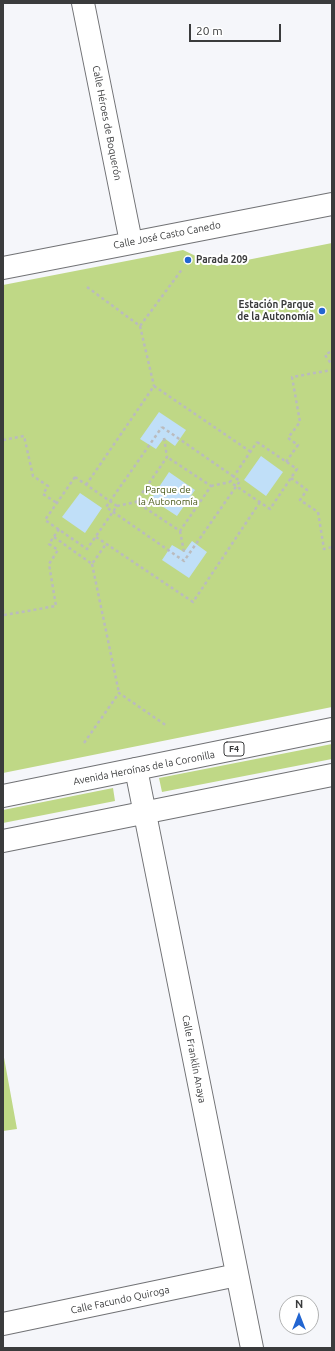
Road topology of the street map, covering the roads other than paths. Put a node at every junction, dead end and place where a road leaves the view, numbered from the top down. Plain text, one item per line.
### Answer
1 (83, 3) edge
2 (332, 204) edge
3 (131, 242) junction
4 (3, 268) edge
5 (332, 729) edge
6 (136, 769) junction
7 (332, 775) edge
8 (3, 796) edge
9 (144, 813) junction
10 (3, 841) edge
11 (237, 1275) junction
12 (3, 1324) edge
13 (252, 1348) edge

1 - 3 street, Calle Héroes de Boquerón
2 - 3 street, Calle José Casto Canedo
3 - 4 street, Calle José Casto Canedo
5 - 6 street, Avenida Heroínas de la Coronilla / F4
6 - 8 street, Avenida Heroínas de la Coronilla / F4
6 - 9 street, Calle Franklin Anaya
7 - 9 street
9 - 10 street
9 - 11 street, Calle Franklin Anaya
11 - 12 street, Calle Facundo Quiroga
11 - 13 street, Calle Franklin Anaya

